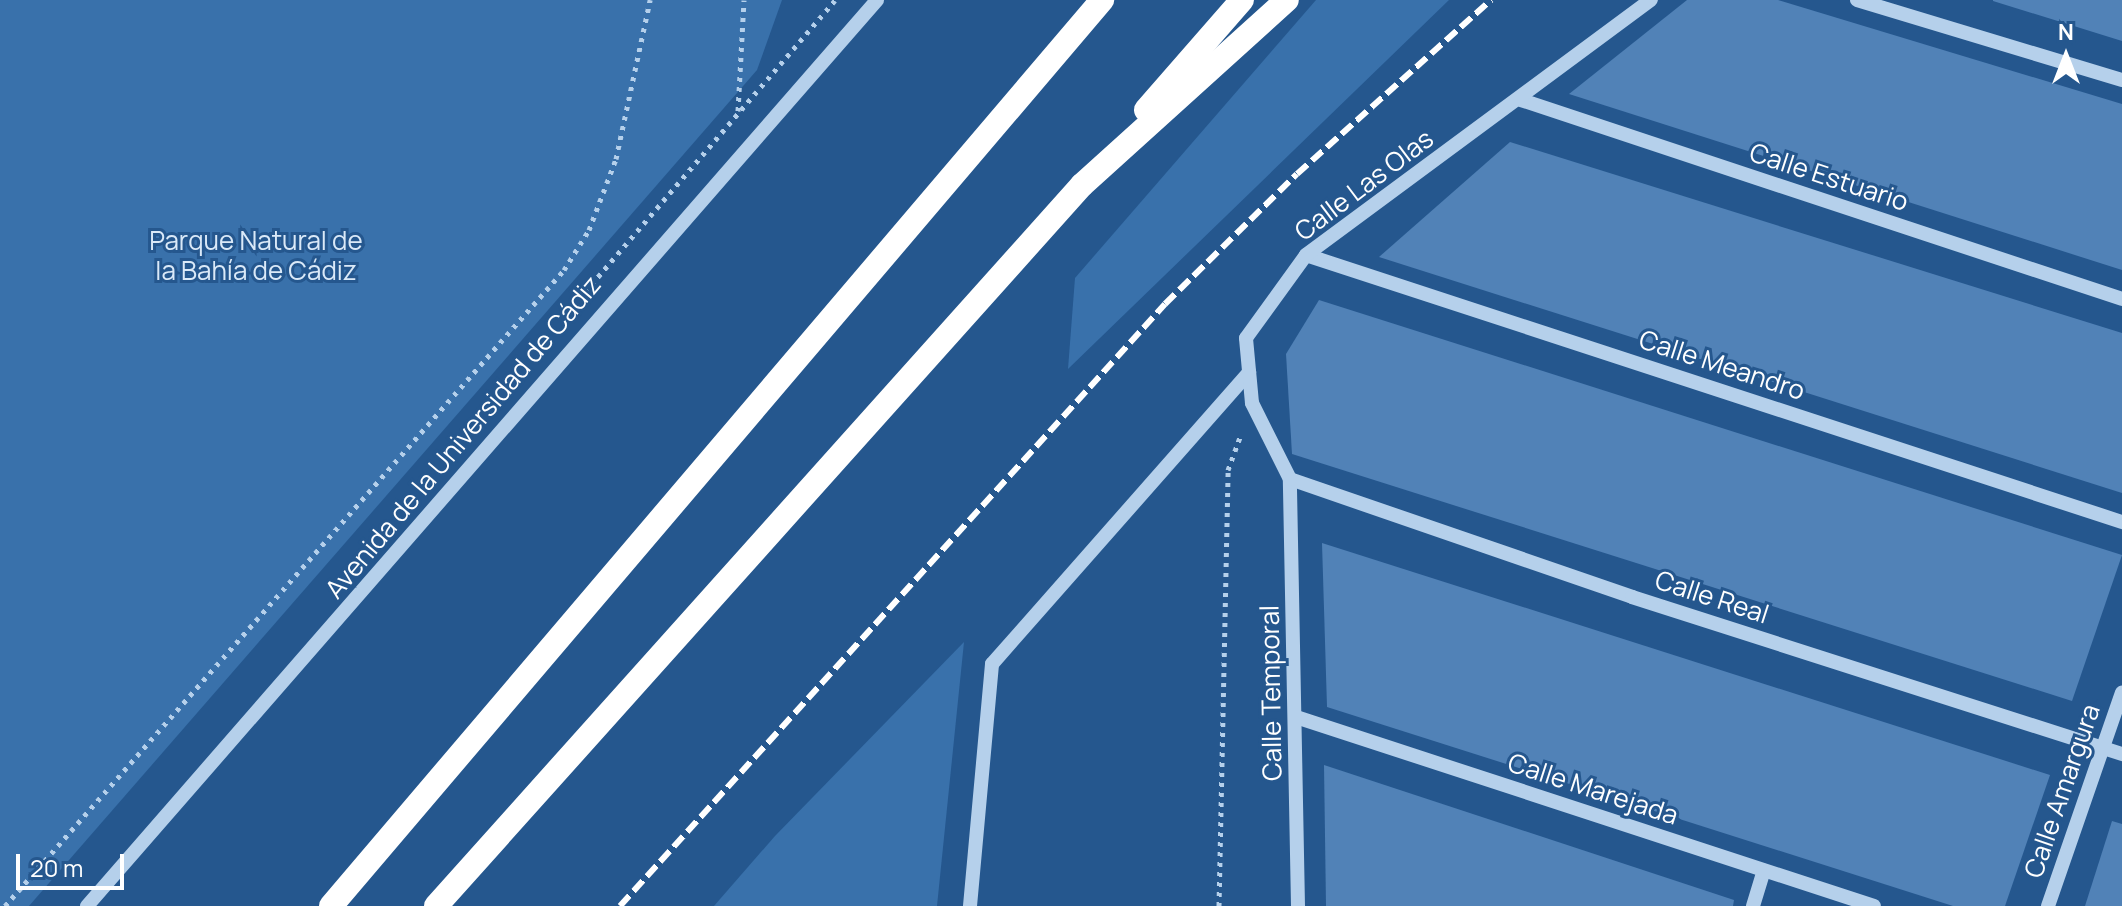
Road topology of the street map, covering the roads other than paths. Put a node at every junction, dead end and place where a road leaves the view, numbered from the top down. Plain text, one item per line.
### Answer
1 (877, 0) edge
2 (1102, 0) edge
3 (1242, 0) edge
4 (1287, 0) edge
5 (1651, 0) edge
6 (1857, 0) edge
7 (2122, 80) edge
8 (1521, 100) junction
9 (1082, 185) junction
10 (1306, 255) junction
11 (2122, 299) edge
12 (1249, 372) junction
13 (1290, 479) junction
14 (2122, 522) edge
15 (2122, 693) edge
16 (1296, 717) junction
17 (2103, 748) junction
18 (2122, 754) edge
19 (1764, 871) junction
20 (87, 906) edge
21 (331, 906) edge
22 (436, 906) edge
23 (970, 906) edge
24 (1298, 906) edge
25 (1753, 906) edge
26 (1874, 906) edge
27 (2048, 906) edge

1 - 20 street, Avenida de la Universidad de Cádiz
2 - 21 highway
3 - 9 highway
4 - 9 highway
5 - 8 street, Calle Las Olas
6 - 7 street
8 - 10 street, Calle Las Olas
8 - 11 street, Calle Estuario
9 - 22 highway
10 - 12 street, Calle Las Olas
10 - 14 street, Calle Meandro
12 - 13 street, Calle Las Olas
12 - 23 street
13 - 16 street, Calle Temporal
13 - 17 street, Calle Real
15 - 17 street, Calle Amargura
16 - 19 street, Calle Marejada
16 - 24 street, Calle Temporal
17 - 18 street, Calle Real
17 - 27 street, Calle Amargura
19 - 25 street
19 - 26 street, Calle Marejada

